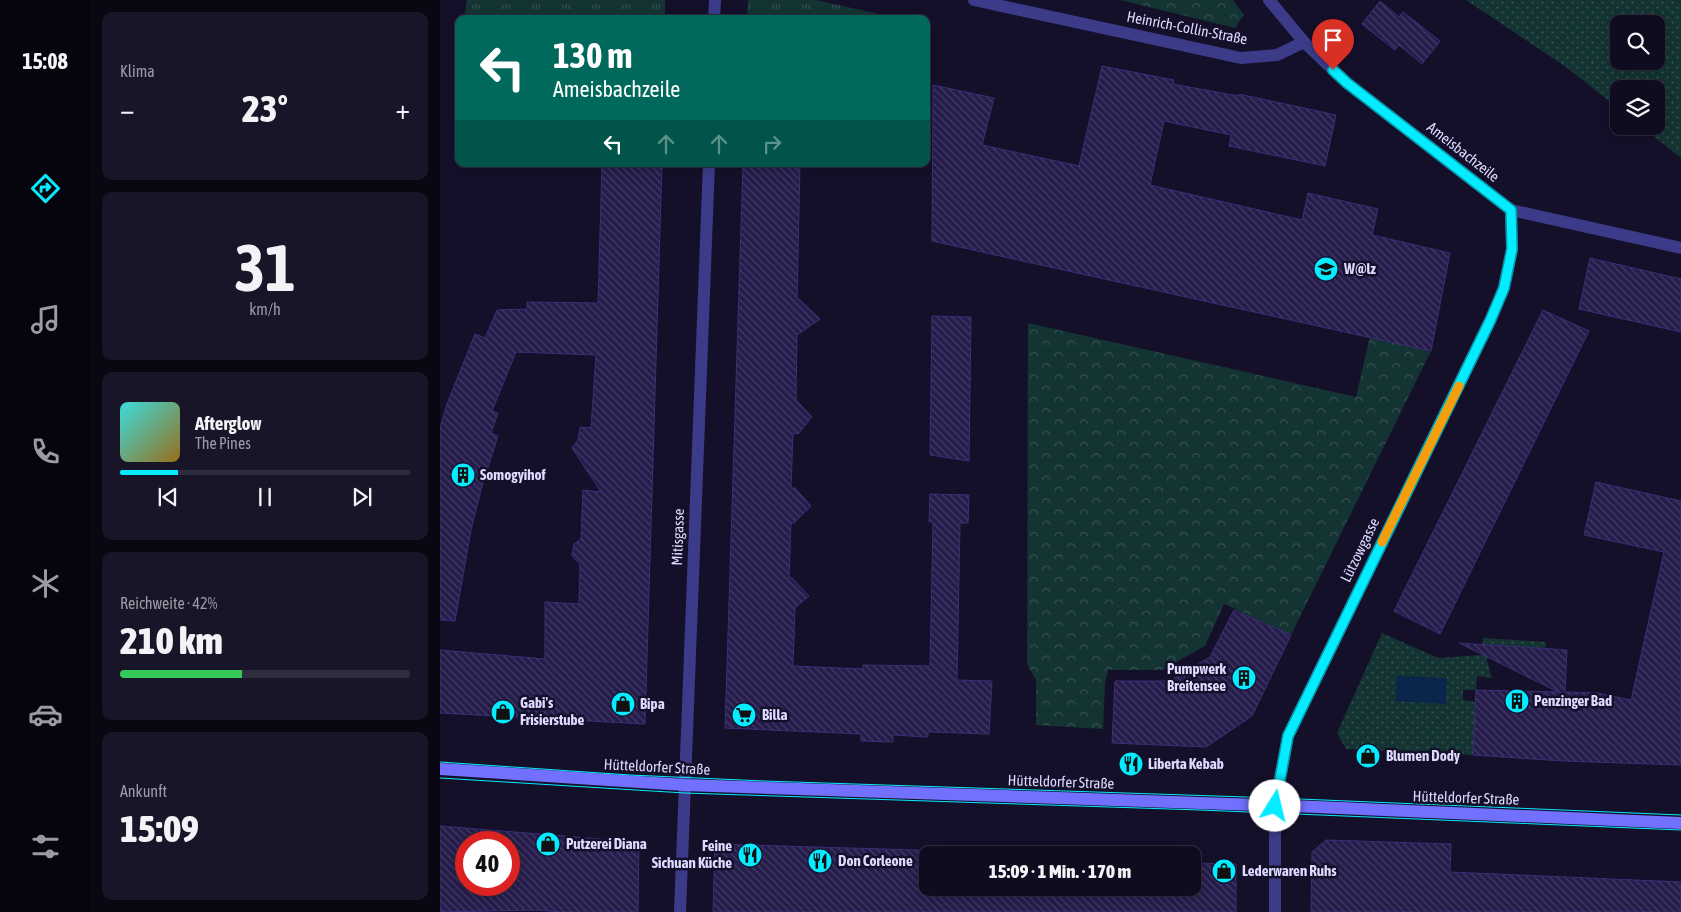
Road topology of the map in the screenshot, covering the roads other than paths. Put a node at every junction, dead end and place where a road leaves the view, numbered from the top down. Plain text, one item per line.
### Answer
1 (715, 0) edge
2 (974, 0) edge
3 (1269, 0) edge
4 (714, 15) edge
5 (1304, 42) junction
6 (708, 167) edge
7 (1511, 210) junction
8 (1681, 248) edge
9 (440, 769) edge
10 (685, 785) junction
11 (1275, 806) junction
12 (1681, 823) edge
13 (680, 912) edge
14 (1274, 912) edge

1 - 4 street
2 - 5 street, Heinrich-Collin-Straße
3 - 5 street, Ameisbachzeile
5 - 7 street, Ameisbachzeile
6 - 10 street, Mitisgasse
7 - 8 street, Ameisbachzeile
7 - 11 street, Lützowgasse
9 - 10 main road, Hütteldorfer Straße
10 - 11 main road, Hütteldorfer Straße
10 - 13 street, Mitisgasse
11 - 12 main road, Hütteldorfer Straße
11 - 14 street, Lützowgasse

